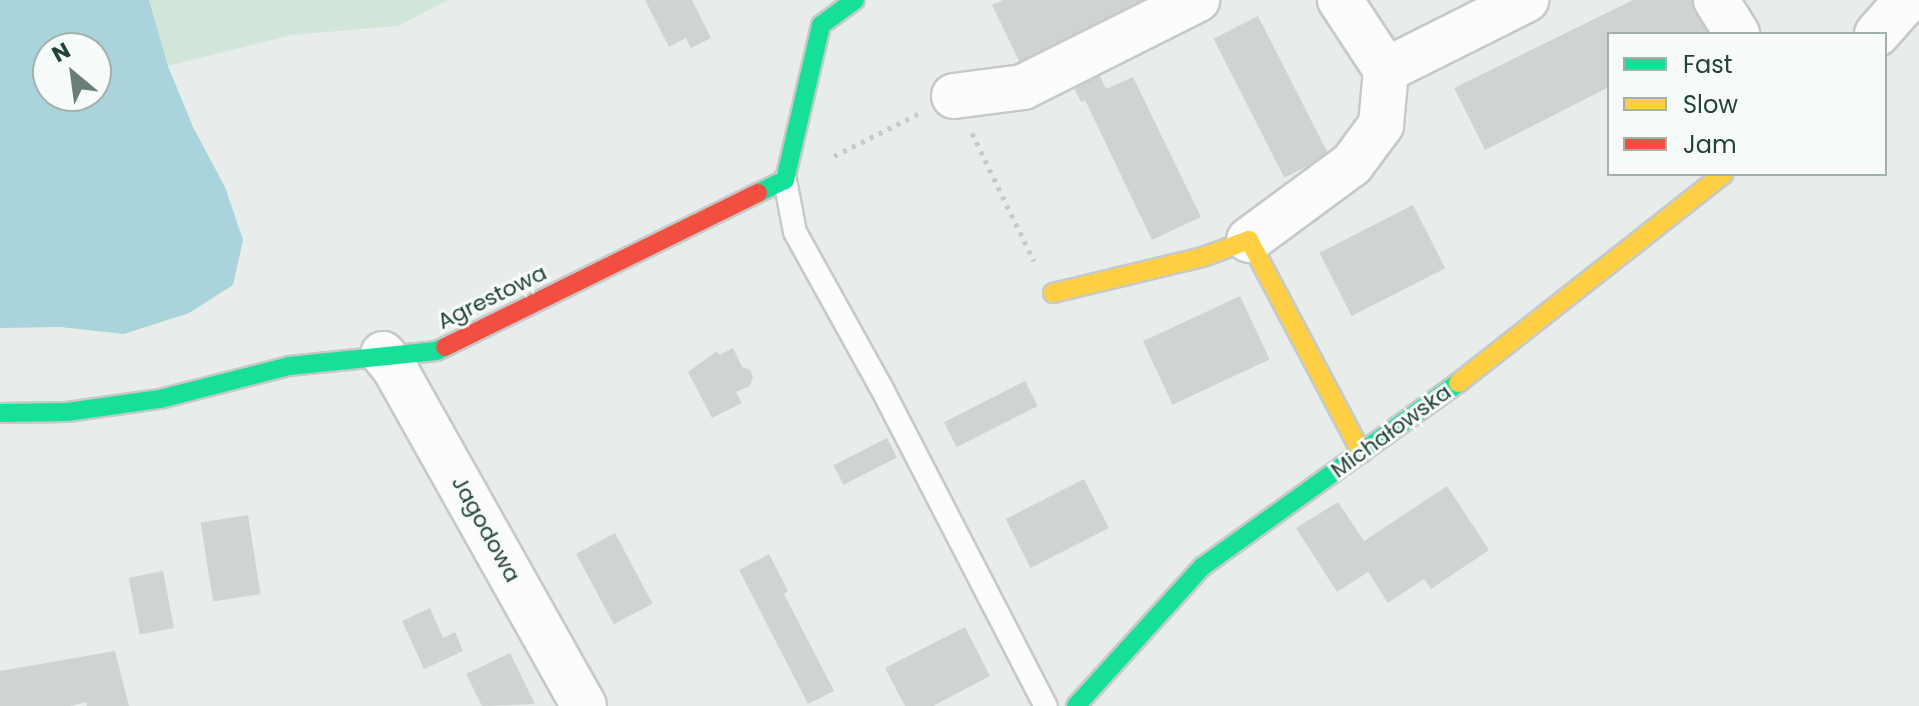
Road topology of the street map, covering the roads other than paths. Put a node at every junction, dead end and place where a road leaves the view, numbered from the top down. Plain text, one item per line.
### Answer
1 (855, 0) edge
2 (1197, 0) edge
3 (1340, 0) edge
4 (1526, 0) edge
5 (1716, 0) edge
6 (1907, 0) edge
7 (1736, 32) edge
8 (1879, 32) edge
9 (1386, 70) junction
10 (954, 96) road end
11 (1721, 176) edge
12 (785, 180) junction
13 (1249, 240) junction
14 (1053, 293) road end
15 (383, 354) junction
16 (0, 413) edge
17 (1362, 453) junction
18 (584, 706) edge
19 (1046, 706) edge
20 (1076, 706) edge

1 - 12 street
2 - 10 street
3 - 9 street
4 - 9 street
5 - 7 street
6 - 8 street
9 - 13 street
11 - 17 street, Michałowska
12 - 15 street, Agrestowa
12 - 19 lane
13 - 14 street
13 - 17 street
15 - 16 street, Agrestowa
15 - 18 street, Jagodowa
17 - 20 street, Michałowska

